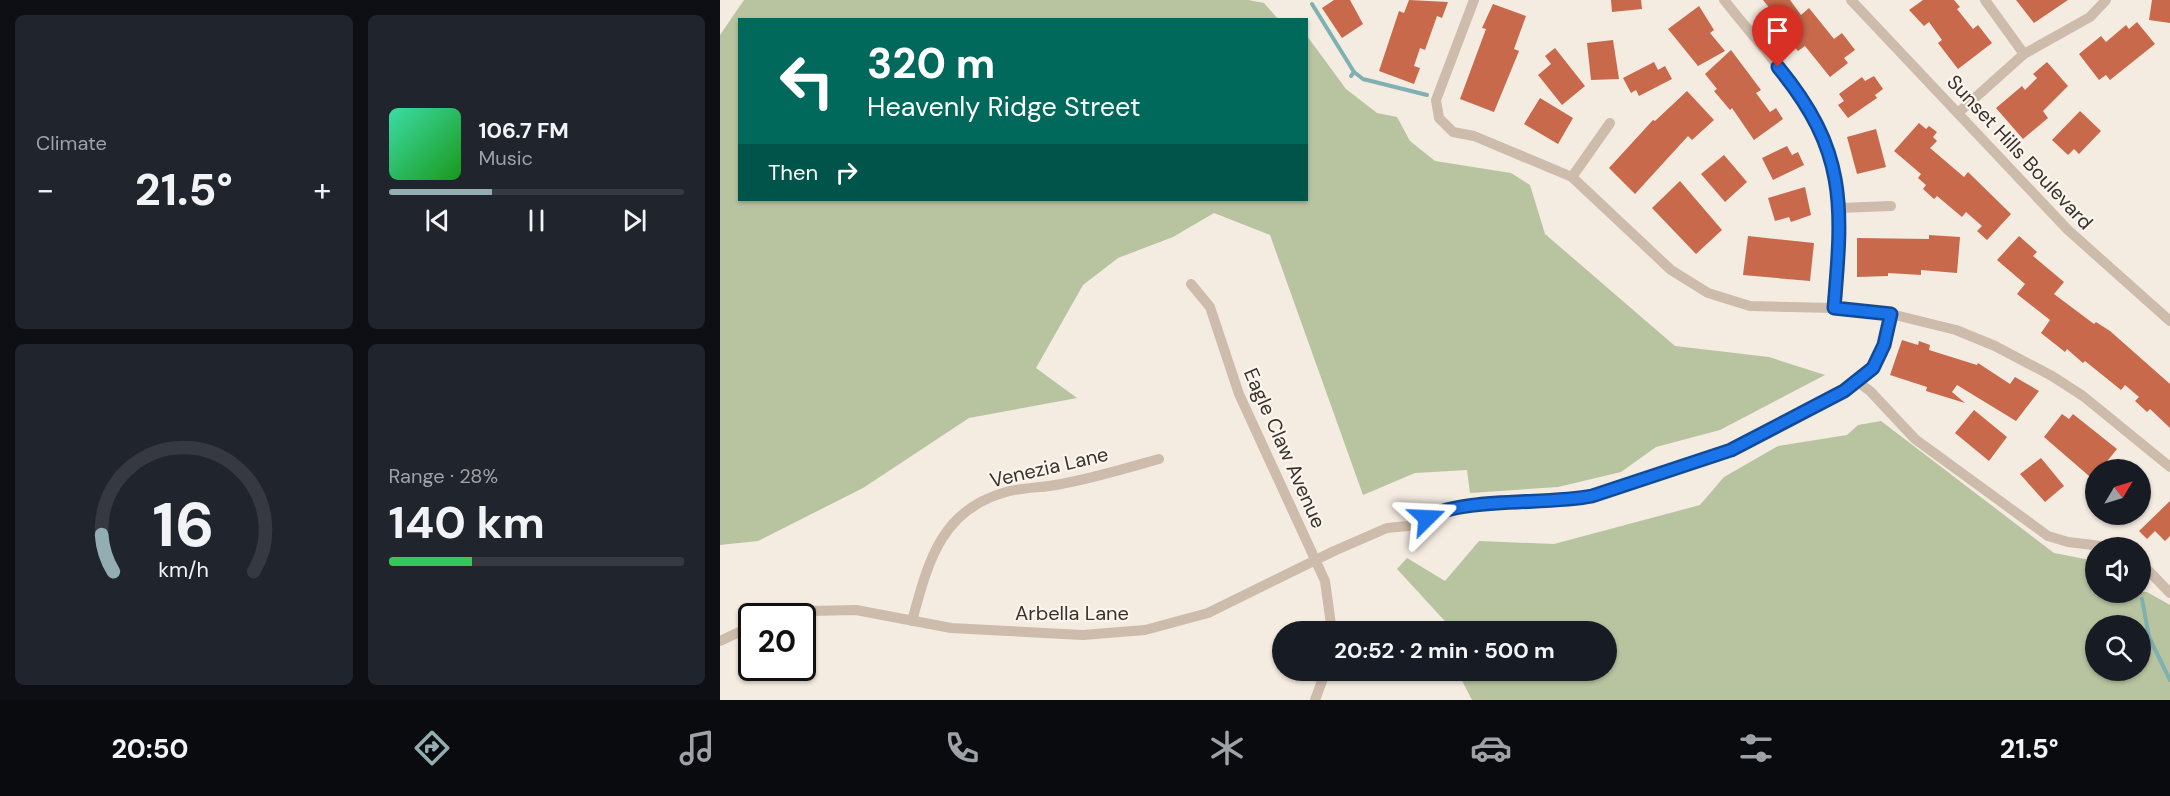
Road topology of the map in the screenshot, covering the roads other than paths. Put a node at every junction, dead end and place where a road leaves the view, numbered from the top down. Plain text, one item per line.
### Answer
1 (1474, 0) edge
2 (1724, 0) edge
3 (1851, 0) edge
4 (1985, 0) edge
5 (2106, 1) edge
6 (2024, 54) junction
7 (1958, 113) junction
8 (1610, 123) dead end
9 (1572, 177) junction
10 (1891, 206) dead end
11 (1840, 208) junction
12 (1191, 284) dead end
13 (1834, 308) junction
14 (1891, 314) junction
15 (2170, 321) edge
16 (1858, 382) junction
17 (1159, 459) dead end
18 (2170, 467) edge
19 (2085, 544) edge
20 (1316, 560) junction
21 (2151, 573) edge
22 (2170, 593) edge
23 (816, 611) edge
24 (912, 621) junction
25 (1331, 621) edge
26 (738, 633) edge
27 (720, 641) edge
28 (1322, 681) edge
29 (1315, 700) edge

1 - 9 street
2 - 11 street
3 - 7 street, Sunset Hills Boulevard
4 - 6 street
5 - 6 street
6 - 7 street
7 - 15 street, Sunset Hills Boulevard
8 - 9 street
9 - 13 street
10 - 11 street
11 - 13 street
12 - 20 street, Eagle Claw Avenue
13 - 14 street
14 - 16 street
14 - 18 street
16 - 19 street
16 - 20 street, Arbella Lane
17 - 24 street, Venezia Lane
20 - 24 street, Arbella Lane
20 - 25 street, Eagle Claw Avenue
21 - 22 street
23 - 24 street, Arbella Lane
26 - 27 street
28 - 29 street

